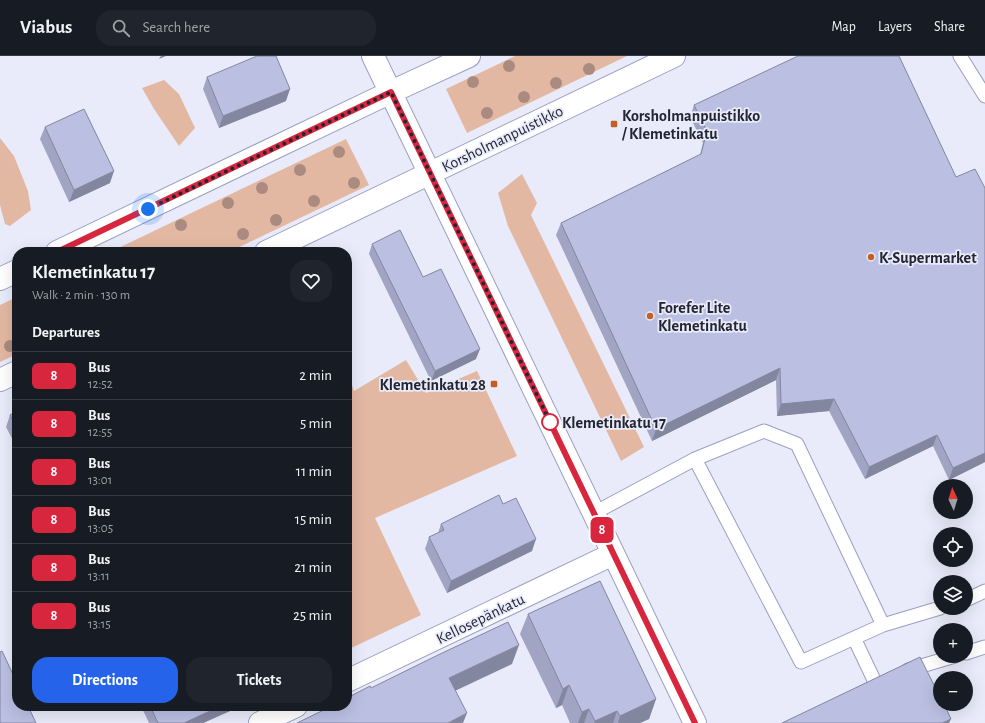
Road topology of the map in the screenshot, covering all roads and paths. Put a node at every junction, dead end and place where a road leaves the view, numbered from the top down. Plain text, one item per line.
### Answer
1 (373, 56) edge
2 (470, 56) edge
3 (674, 56) edge
4 (960, 56) edge
5 (391, 92) junction
6 (985, 96) edge
7 (430, 173) junction
8 (67, 247) edge
9 (276, 247) edge
10 (12, 273) edge
11 (0, 279) edge
12 (12, 374) edge
13 (0, 380) edge
14 (695, 459) junction
15 (594, 513) junction
16 (613, 554) junction
17 (985, 591) edge
18 (973, 597) edge
19 (933, 610) edge
20 (883, 625) junction
21 (854, 638) junction
22 (985, 647) edge
23 (973, 651) edge
24 (933, 662) edge
25 (352, 679) edge
26 (874, 680) junction
27 (861, 687) edge
28 (285, 711) edge
29 (260, 723) edge
30 (695, 723) edge

1 - 5 street
2 - 5 street
3 - 7 street, Korsholmanpuistikko
4 - 6 lane
5 - 7 street
5 - 8 street
7 - 9 street, Korsholmanpuistikko
7 - 15 street
10 - 11 street
12 - 13 street
14 - 15 lane
14 - 20 lane
14 - 21 lane
15 - 16 street
16 - 25 street, Kellosepänkatu
16 - 30 street
17 - 18 lane
19 - 20 lane
20 - 21 lane
21 - 26 lane
22 - 23 lane
24 - 26 lane
26 - 27 lane
28 - 29 street

